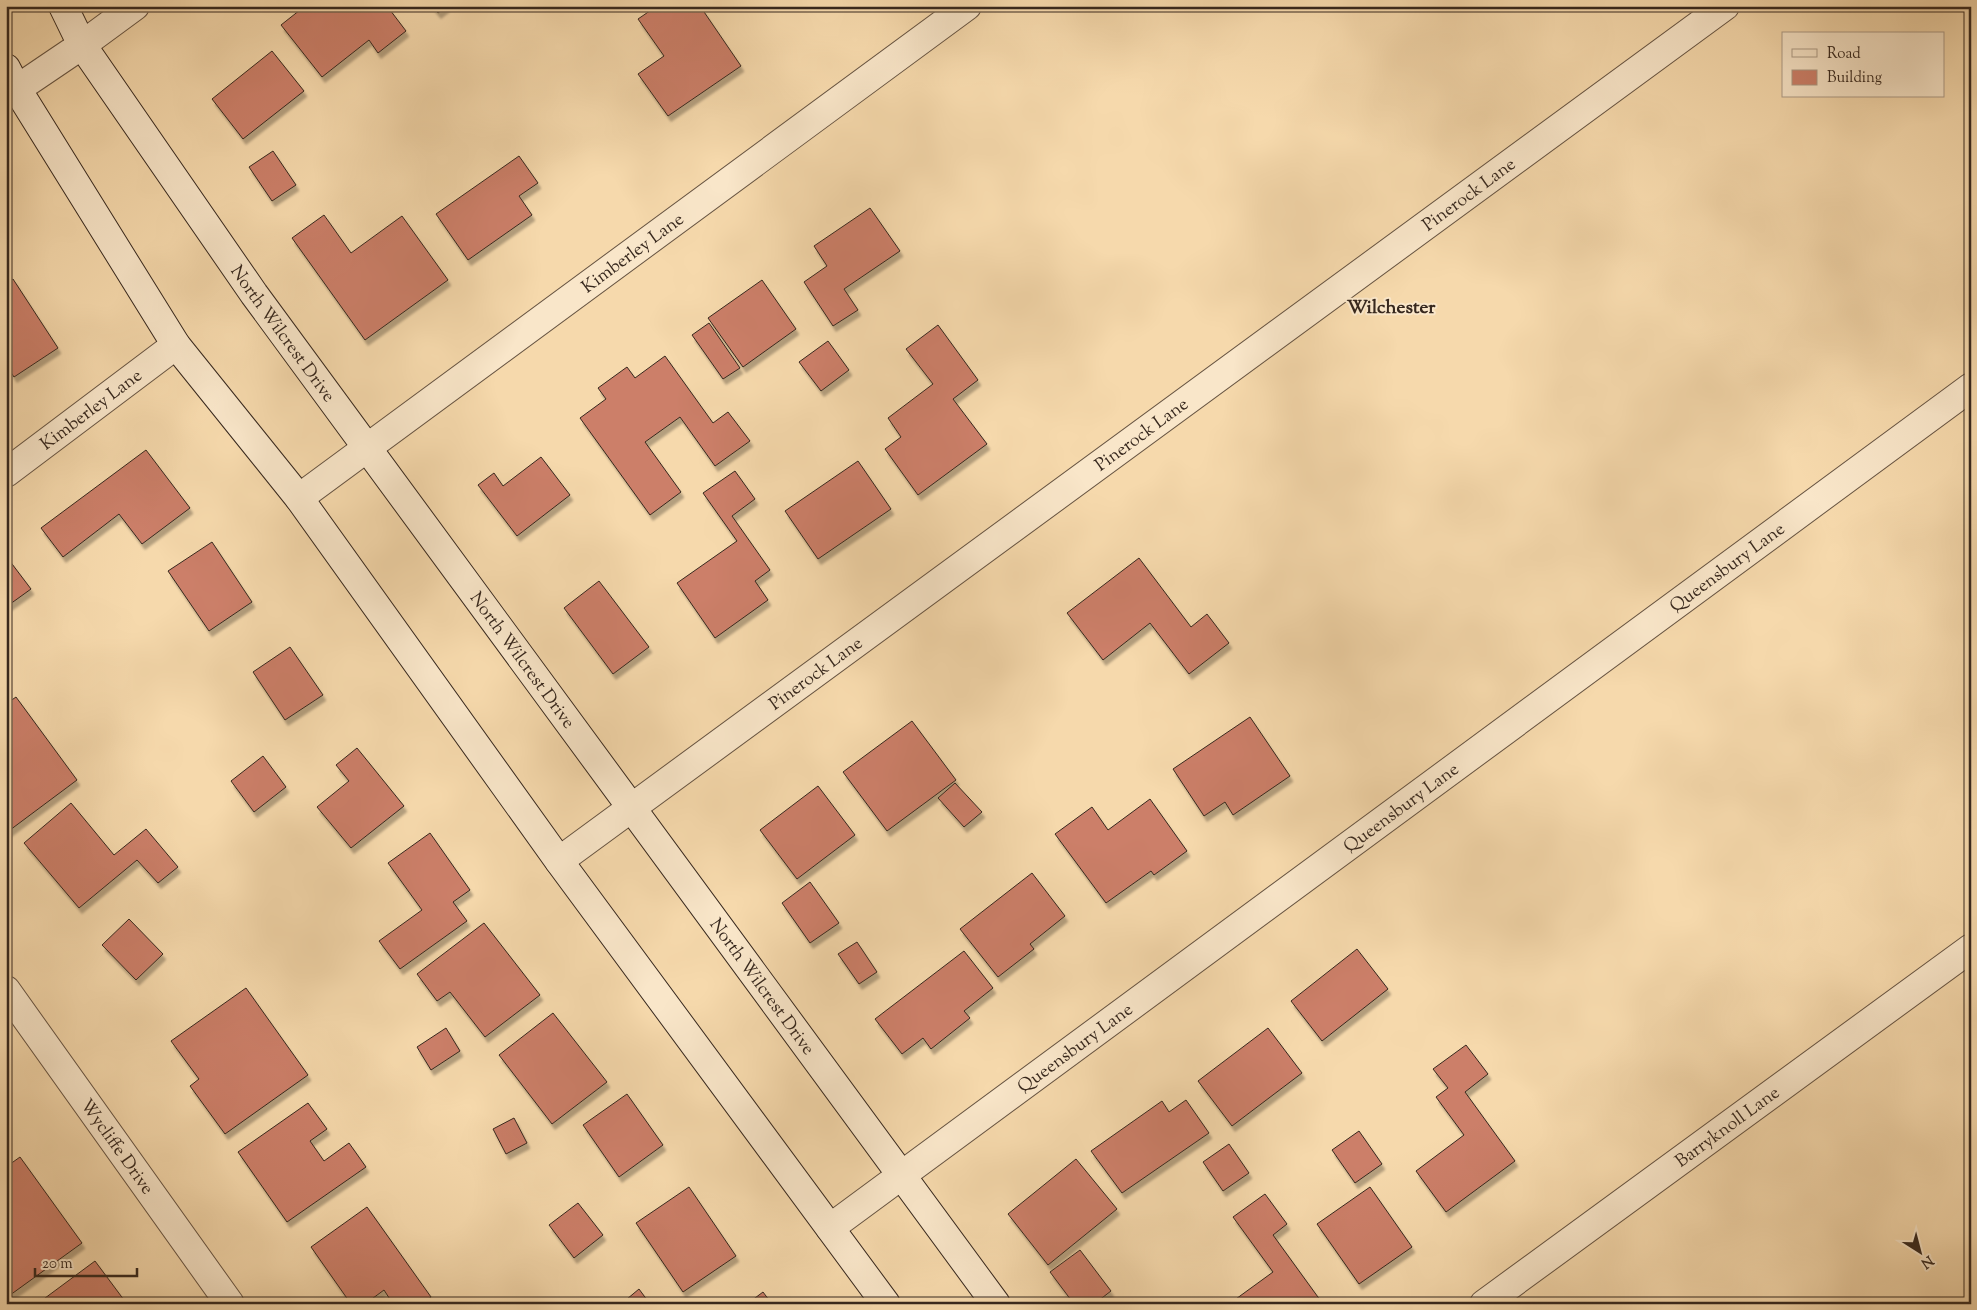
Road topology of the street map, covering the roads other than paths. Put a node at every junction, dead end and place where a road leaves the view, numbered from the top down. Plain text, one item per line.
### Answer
1 (63, 6) edge
2 (135, 6) edge
3 (967, 6) edge
4 (1725, 6) edge
5 (82, 45) junction
6 (12, 78) edge
7 (176, 345) junction
8 (1971, 387) edge
9 (368, 447) junction
10 (6, 473) edge
11 (299, 498) junction
12 (631, 809) junction
13 (560, 861) junction
14 (1971, 948) edge
15 (6, 990) edge
16 (903, 1175) junction
17 (830, 1228) junction
18 (230, 1304) edge
19 (886, 1304) edge
20 (996, 1304) edge
21 (1484, 1304) edge

1 - 5 street, North Wilcrest Drive
2 - 5 street
3 - 9 street, Kimberley Lane
4 - 12 street, Pinerock Lane
5 - 6 street
5 - 9 street, North Wilcrest Drive
6 - 7 street
7 - 10 street, Kimberley Lane
7 - 11 street
8 - 16 street, Queensbury Lane
9 - 11 street, Kimberley Lane
9 - 12 street, North Wilcrest Drive
11 - 13 street
12 - 13 street, Pinerock Lane
12 - 16 street, North Wilcrest Drive
13 - 17 street
14 - 21 street, Barryknoll Lane
15 - 18 street, Wycliffe Drive
16 - 17 street, Queensbury Lane
16 - 20 street, North Wilcrest Drive
17 - 19 street

